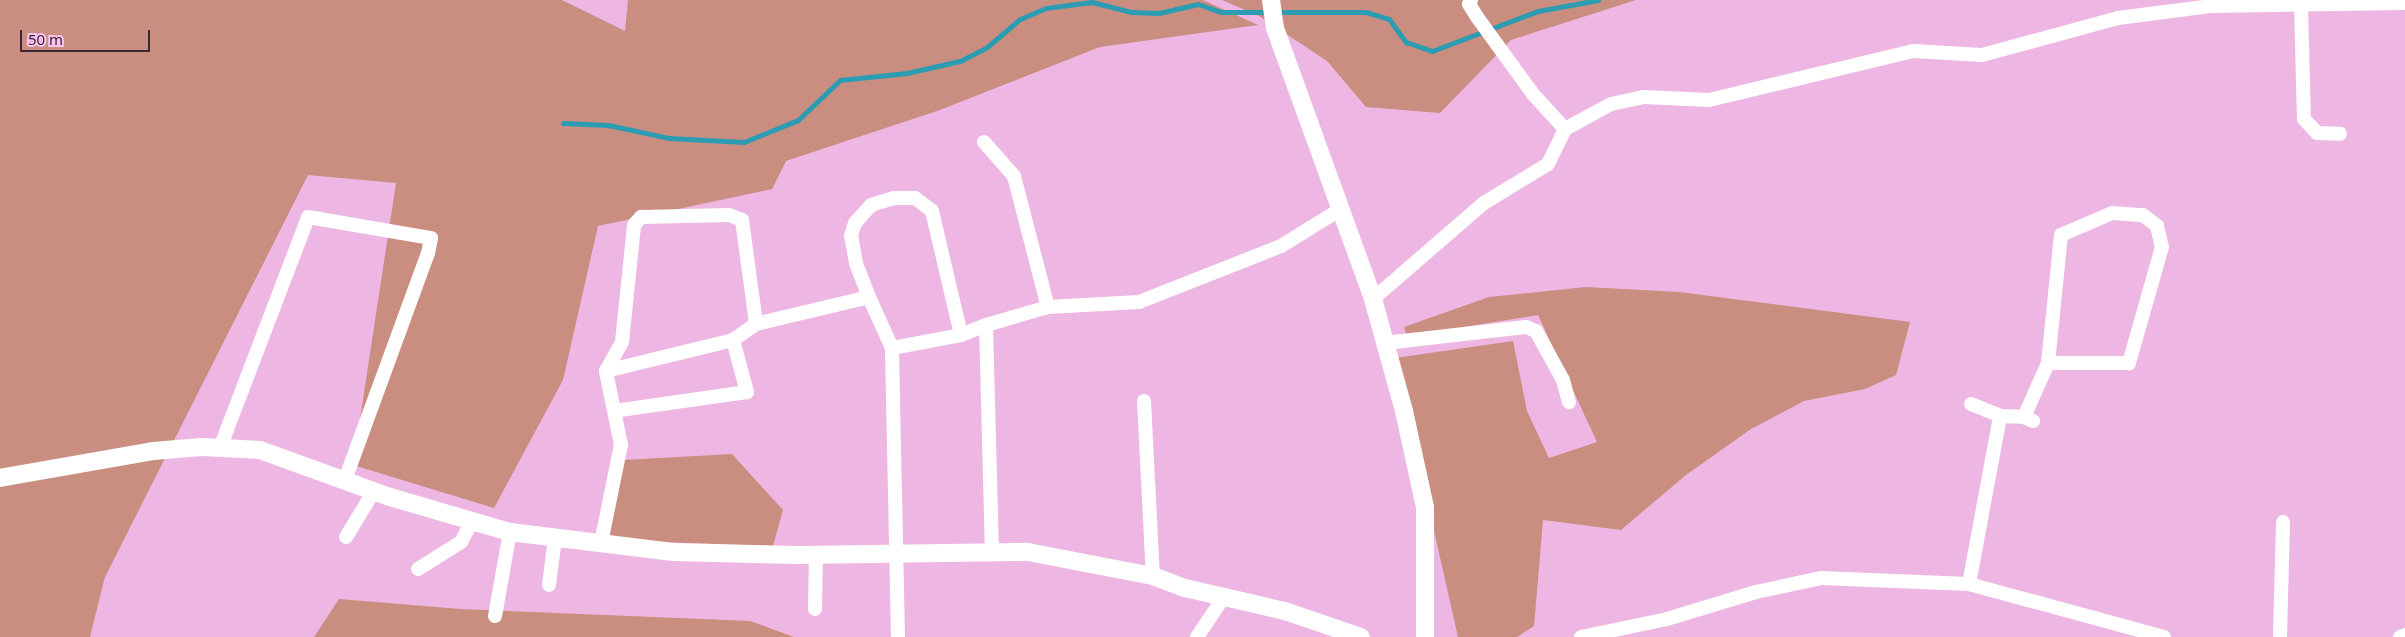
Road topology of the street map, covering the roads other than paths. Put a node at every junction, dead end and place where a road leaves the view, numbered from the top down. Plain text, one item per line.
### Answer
1 (1271, 0) edge
2 (1471, 0) edge
3 (2405, 3) edge
4 (2301, 6) junction
5 (1565, 129) junction
6 (2340, 134) dead end
7 (984, 142) dead end
8 (1341, 209) junction
9 (869, 297) junction
10 (1373, 299) junction
11 (1048, 307) junction
12 (756, 324) junction
13 (986, 325) junction
14 (961, 336) junction
15 (733, 340) junction
16 (1385, 343) junction
17 (892, 348) junction
18 (2048, 363) junction
19 (606, 370) junction
20 (1144, 400) dead end
21 (1569, 402) dead end
22 (1971, 404) dead end
23 (614, 411) junction
24 (2000, 416) junction
25 (220, 448) junction
26 (0, 478) edge
27 (345, 480) junction
28 (374, 491) junction
29 (472, 521) junction
30 (2282, 522) dead end
31 (510, 532) junction
32 (346, 537) dead end
33 (555, 538) junction
34 (601, 543) junction
35 (896, 553) junction
36 (992, 553) junction
37 (816, 554) junction
38 (418, 569) dead end
39 (1153, 576) junction
40 (1969, 584) junction
41 (549, 585) dead end
42 (1224, 597) junction
43 (815, 609) dead end
44 (495, 616) dead end
45 (2405, 635) edge
46 (898, 637) edge
47 (1197, 637) edge
48 (1361, 637) edge
49 (1425, 637) edge
50 (1581, 637) edge
51 (2164, 637) edge
52 (2280, 637) edge
53 (2400, 637) edge

1 - 8 street
2 - 5 street
3 - 4 street
4 - 5 street
4 - 6 street
5 - 10 street
7 - 11 street
8 - 10 street
8 - 11 street
9 - 12 street
9 - 14 street
9 - 17 street
10 - 16 street
11 - 13 street
12 - 15 street
12 - 19 street
13 - 14 street
13 - 36 street
14 - 17 street
15 - 19 street
15 - 23 street
16 - 21 street
16 - 49 street
17 - 35 street
18 - 18 street
18 - 24 street
19 - 23 street
20 - 39 street
22 - 24 street
23 - 34 street
24 - 40 street
25 - 26 street
25 - 27 street
25 - 27 street
27 - 28 street
28 - 29 street
28 - 32 street
29 - 31 street
29 - 38 street
30 - 52 street
31 - 33 street
31 - 44 street
33 - 34 street
33 - 41 street
34 - 37 street
35 - 36 street
35 - 37 street
35 - 46 street
36 - 39 street
37 - 43 street
39 - 42 street
40 - 50 street
40 - 51 street
42 - 47 street
42 - 48 street
45 - 53 street

